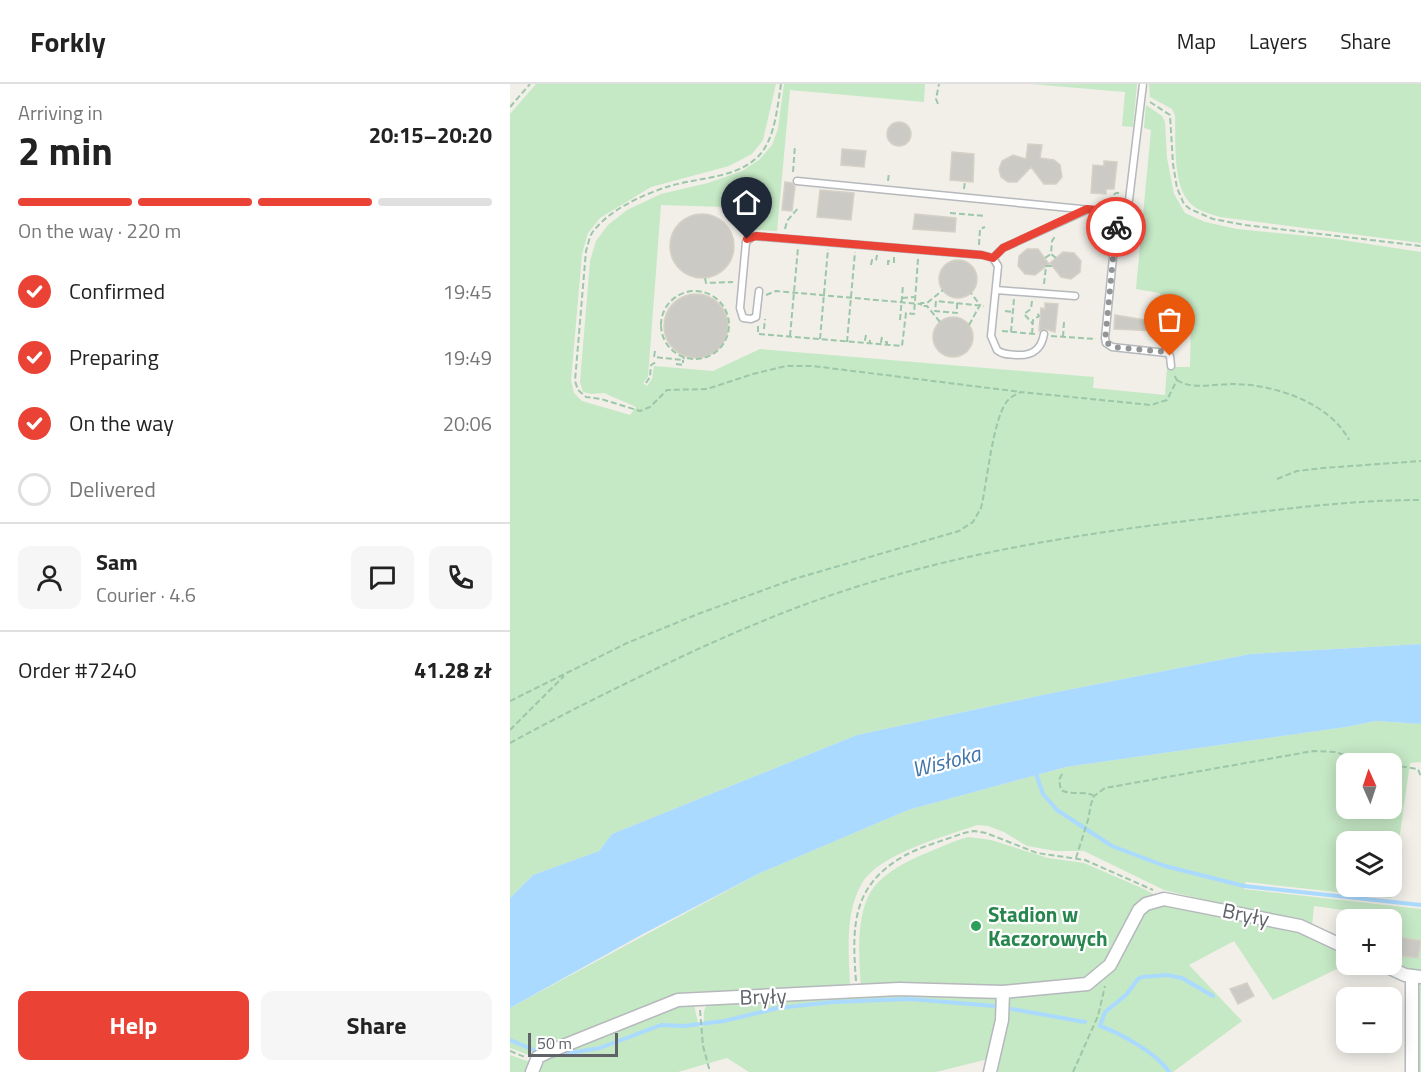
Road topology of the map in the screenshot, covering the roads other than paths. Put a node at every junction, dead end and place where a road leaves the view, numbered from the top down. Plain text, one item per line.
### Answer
1 (1143, 84) edge
2 (795, 181) road end
3 (1087, 209) junction
4 (1121, 213) junction
5 (993, 258) junction
6 (996, 290) junction
7 (759, 291) dead end
8 (1075, 296) dead end
9 (1044, 334) dead end
10 (1171, 366) road end
11 (1336, 943) edge
12 (1402, 971) edge
13 (1417, 977) edge
14 (1004, 992) junction
15 (534, 1067) edge
16 (990, 1072) edge
17 (1412, 1072) edge

1 - 4 lane
2 - 3 lane
3 - 4 lane
3 - 5 lane
4 - 10 lane
5 - 6 lane
5 - 7 lane
6 - 8 lane
6 - 9 lane
11 - 14 street, Bryły
12 - 13 street
13 - 17 street
14 - 15 street, Bryły
14 - 16 street

